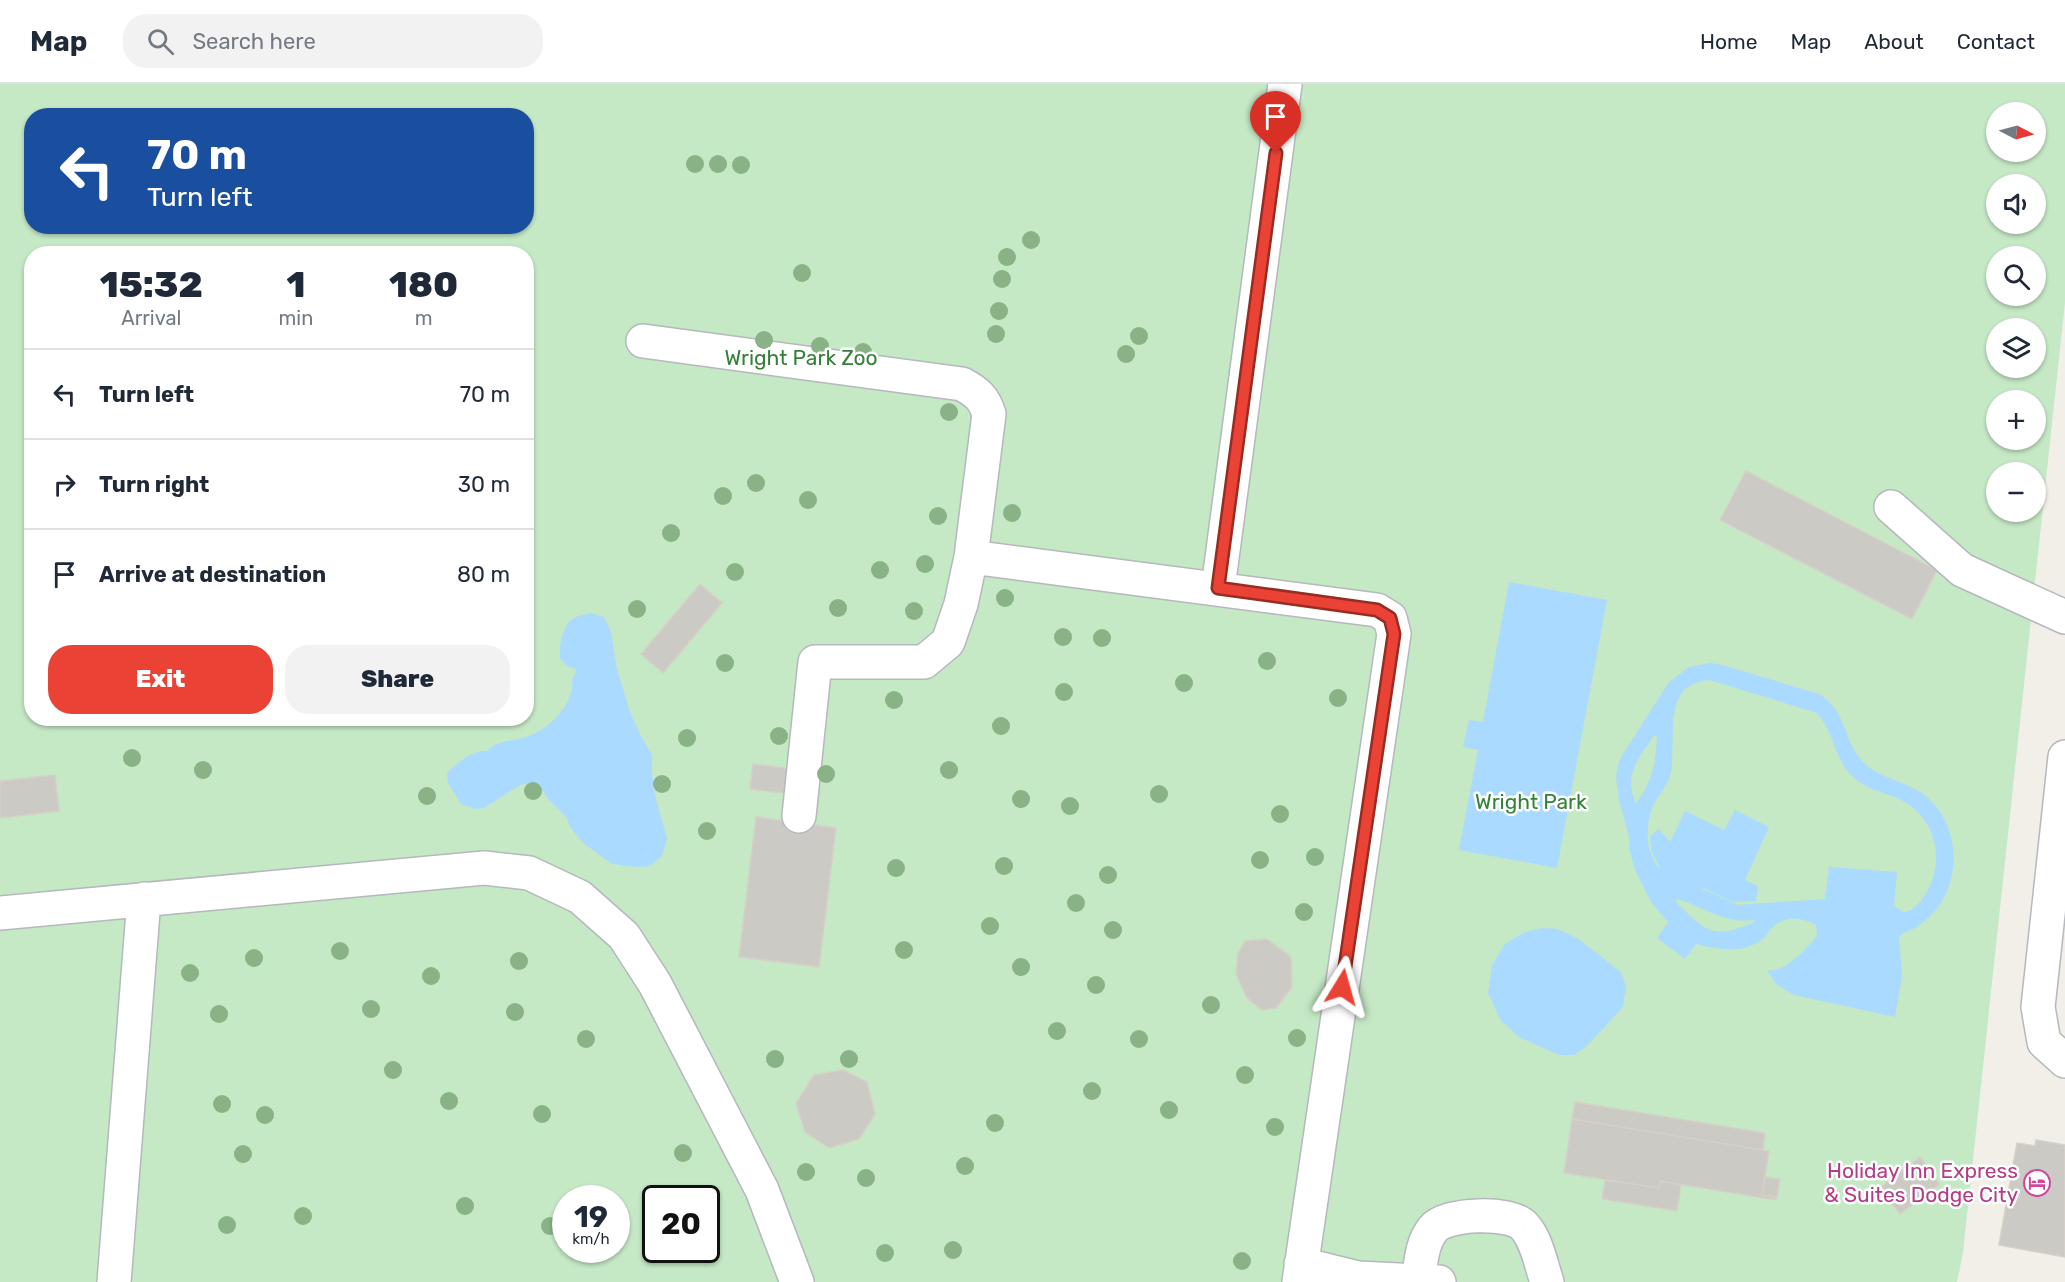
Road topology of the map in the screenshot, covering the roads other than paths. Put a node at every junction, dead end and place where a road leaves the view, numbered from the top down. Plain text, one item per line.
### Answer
1 (1285, 84) edge
2 (643, 341) dead end
3 (1891, 507) dead end
4 (971, 557) junction
5 (1218, 588) junction
6 (2065, 617) edge
7 (2065, 757) edge
8 (799, 816) dead end
9 (144, 899) junction
10 (0, 913) edge
11 (2055, 1052) edge
12 (1300, 1273) edge
13 (114, 1282) edge
14 (797, 1282) edge
15 (1418, 1282) edge
16 (1440, 1282) edge
17 (1547, 1282) edge

1 - 5 street
2 - 4 street
3 - 6 street
4 - 5 street
4 - 8 street
5 - 12 street
7 - 11 street
9 - 10 street
9 - 13 street
9 - 14 street
12 - 15 street
15 - 16 street
15 - 17 street

